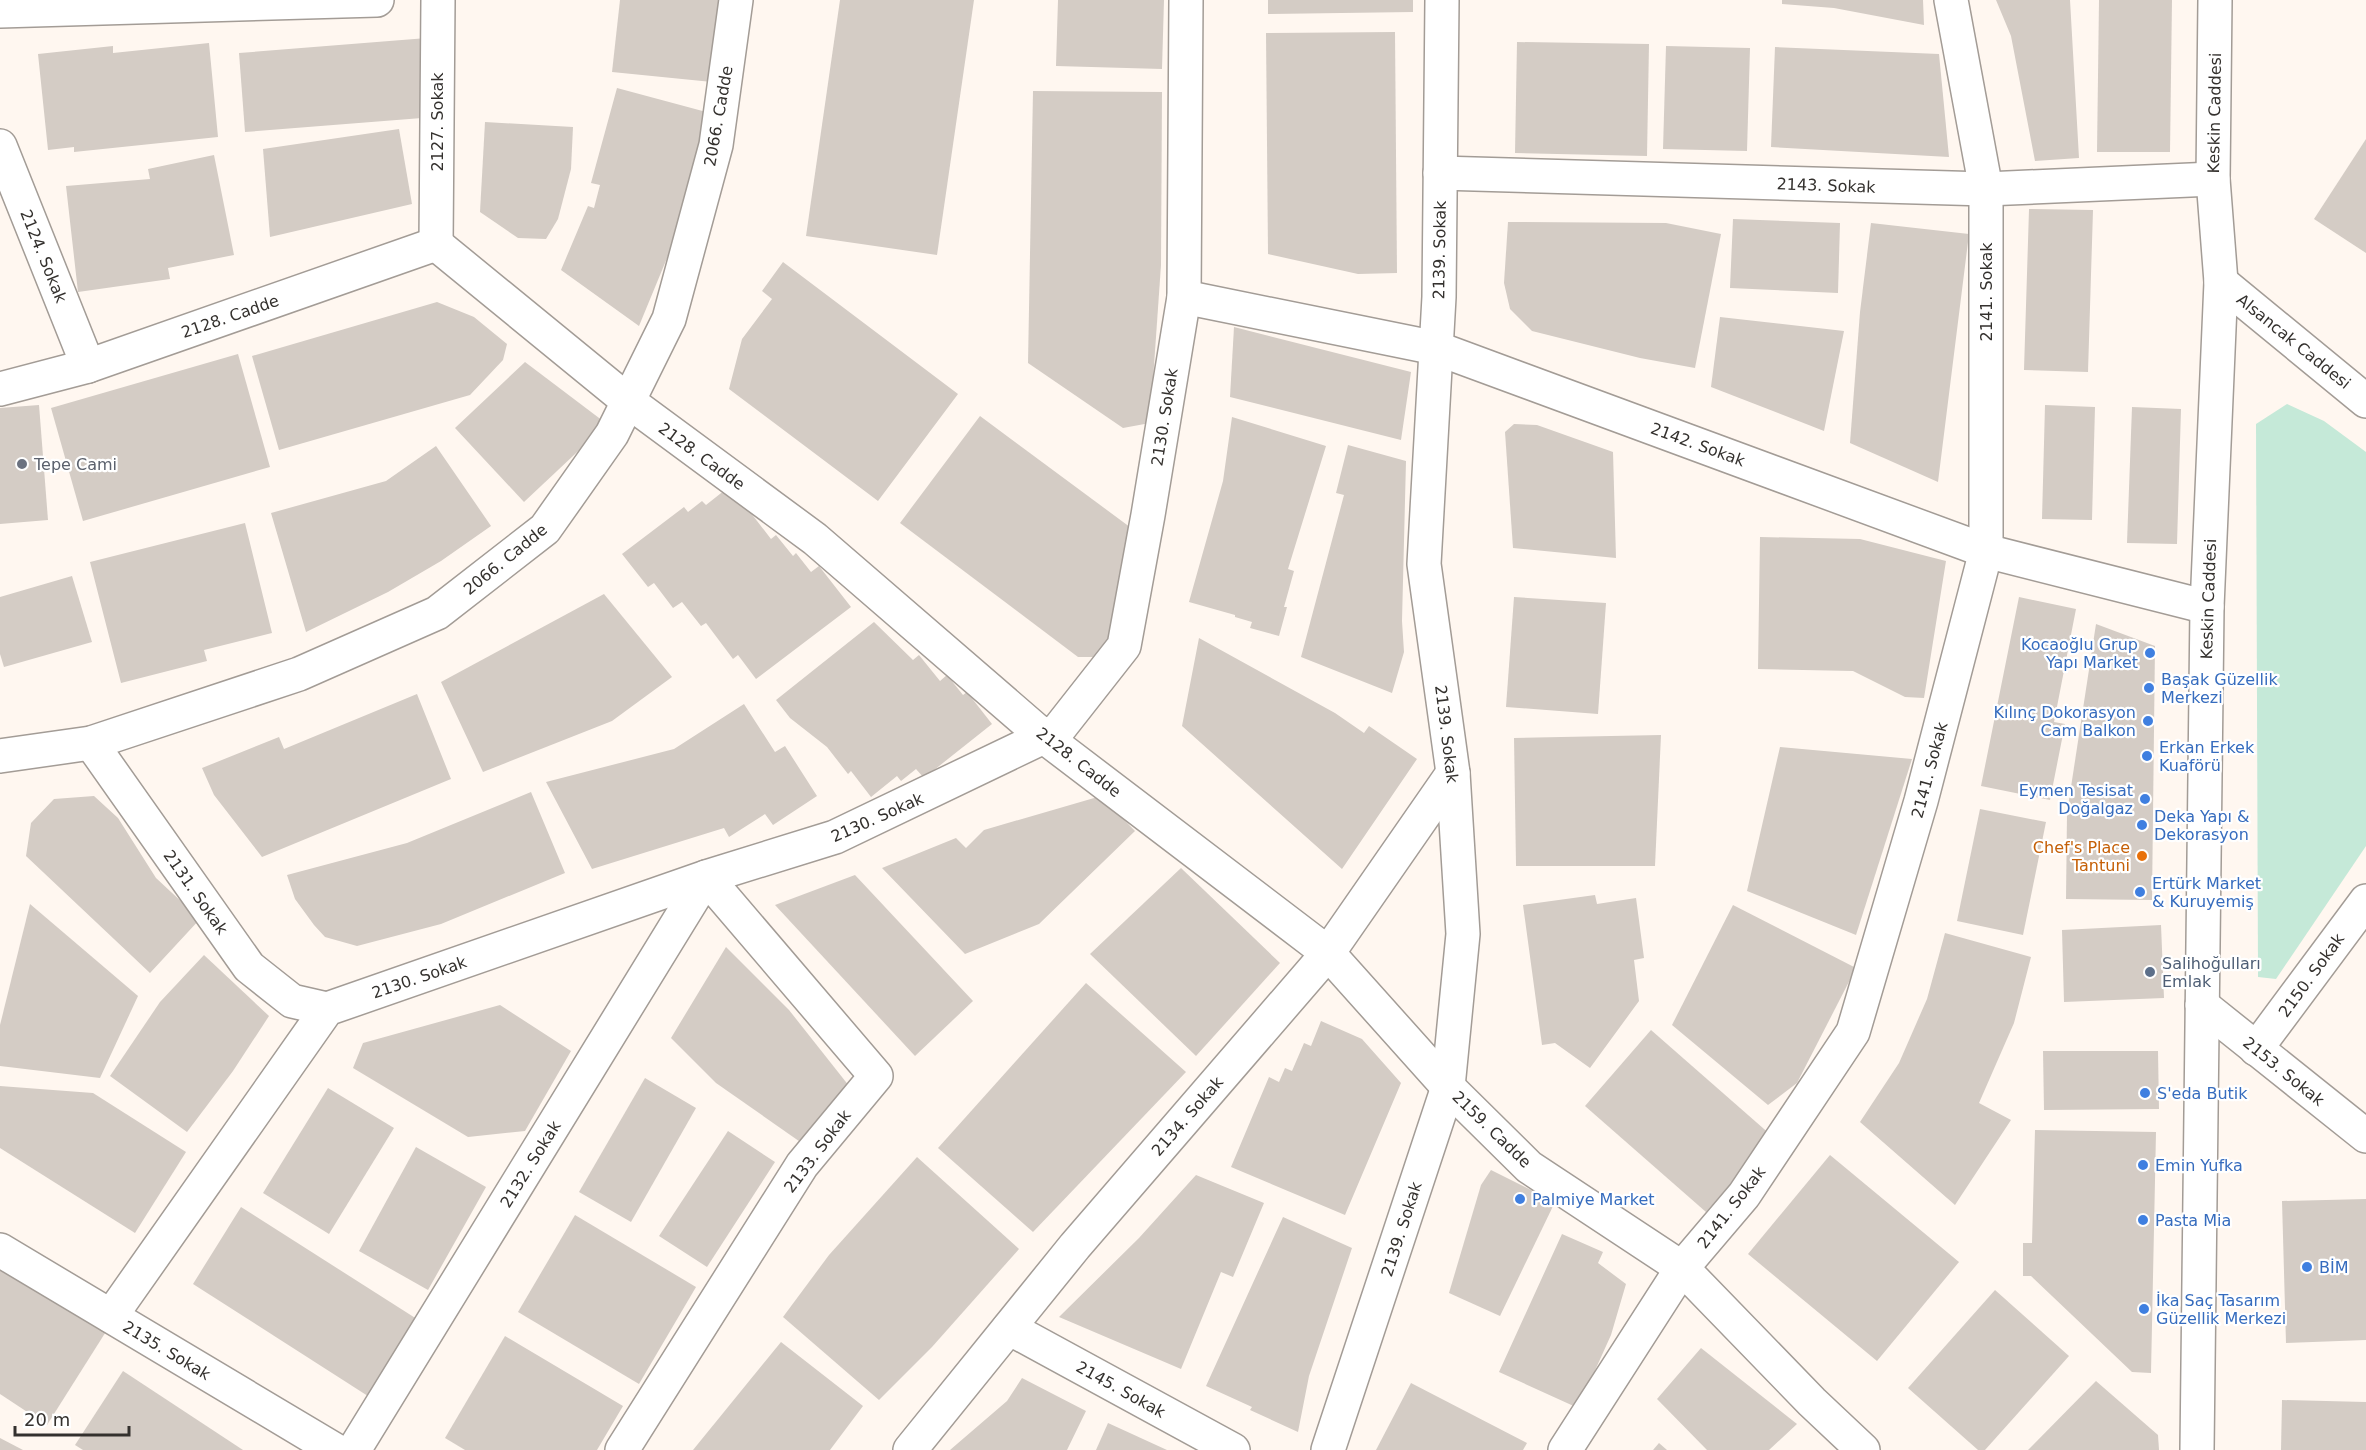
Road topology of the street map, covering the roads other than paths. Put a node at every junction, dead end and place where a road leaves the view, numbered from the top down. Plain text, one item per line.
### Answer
1 (377, 0) edge
2 (438, 0) edge
3 (736, 0) edge
4 (1186, 0) edge
5 (1442, 0) edge
6 (1951, 0) edge
7 (2215, 0) edge
8 (0, 11) edge
9 (0, 146) edge
10 (1440, 173) junction
11 (2213, 179) junction
12 (1986, 189) junction
13 (436, 244) junction
14 (2221, 282) junction
15 (1184, 297) junction
16 (1436, 348) junction
17 (88, 366) junction
18 (0, 389) edge
19 (2366, 400) edge
20 (628, 401) junction
21 (1986, 551) junction
22 (2207, 607) junction
23 (1043, 736) junction
24 (91, 744) junction
25 (0, 756) edge
26 (1453, 773) junction
27 (706, 877) junction
28 (2366, 901) edge
29 (1328, 953) junction
30 (2202, 1005) junction
31 (327, 1009) junction
32 (2256, 1049) junction
33 (1448, 1087) junction
34 (2366, 1136) edge
35 (0, 1250) edge
36 (1682, 1268) junction
37 (111, 1316) junction
38 (1009, 1328) junction
39 (335, 1450) edge
40 (354, 1450) edge
41 (622, 1450) edge
42 (910, 1450) edge
43 (1233, 1450) edge
44 (1328, 1450) edge
45 (1565, 1450) edge
46 (1863, 1450) edge
47 (2197, 1450) edge

1 - 8 street
2 - 13 street, 2127. Sokak
3 - 20 street, 2066. Cadde
4 - 15 street, 2130. Sokak
5 - 10 street, 2139. Sokak
6 - 12 street, 2141. Sokak
7 - 11 street, Keskin Caddesi
9 - 17 street, 2124. Sokak
10 - 12 street, 2143. Sokak
10 - 16 street, 2139. Sokak
11 - 12 street, 2143. Sokak
11 - 14 street, Keskin Caddesi
12 - 21 street, 2141. Sokak
13 - 17 street, 2128. Cadde
13 - 20 street, 2128. Cadde
14 - 19 street, Alsancak Caddesi
14 - 22 street, Keskin Caddesi
15 - 16 street, 2142. Sokak
15 - 23 street, 2130. Sokak
16 - 21 street, 2142. Sokak
16 - 26 street, 2139. Sokak
17 - 18 street, 2128. Cadde
20 - 23 street, 2128. Cadde
20 - 24 street, 2066. Cadde
21 - 22 street, 2142. Sokak
21 - 36 street, 2141. Sokak
22 - 30 street, Keskin Caddesi
23 - 27 street, 2130. Sokak
23 - 29 street, 2128. Cadde
24 - 25 street, 2066. Cadde
24 - 31 street, 2131. Sokak
26 - 29 street, 2134. Sokak
26 - 33 street, 2139. Sokak
27 - 31 street, 2130. Sokak
27 - 40 street, 2132. Sokak
27 - 41 street, 2133. Sokak
28 - 32 street, 2150. Sokak
29 - 33 street, 2159. Cadde
29 - 38 street, 2134. Sokak
30 - 32 street, 2153. Sokak
30 - 47 street, Keskin Caddesi
31 - 37 street
32 - 34 street, 2153. Sokak
33 - 36 street, 2159. Cadde
33 - 44 street, 2139. Sokak
35 - 37 street, 2135. Sokak
36 - 45 street, 2141. Sokak
36 - 46 street, 2159. Cadde
37 - 39 street, 2135. Sokak
38 - 42 street, 2134. Sokak
38 - 43 street, 2145. Sokak

